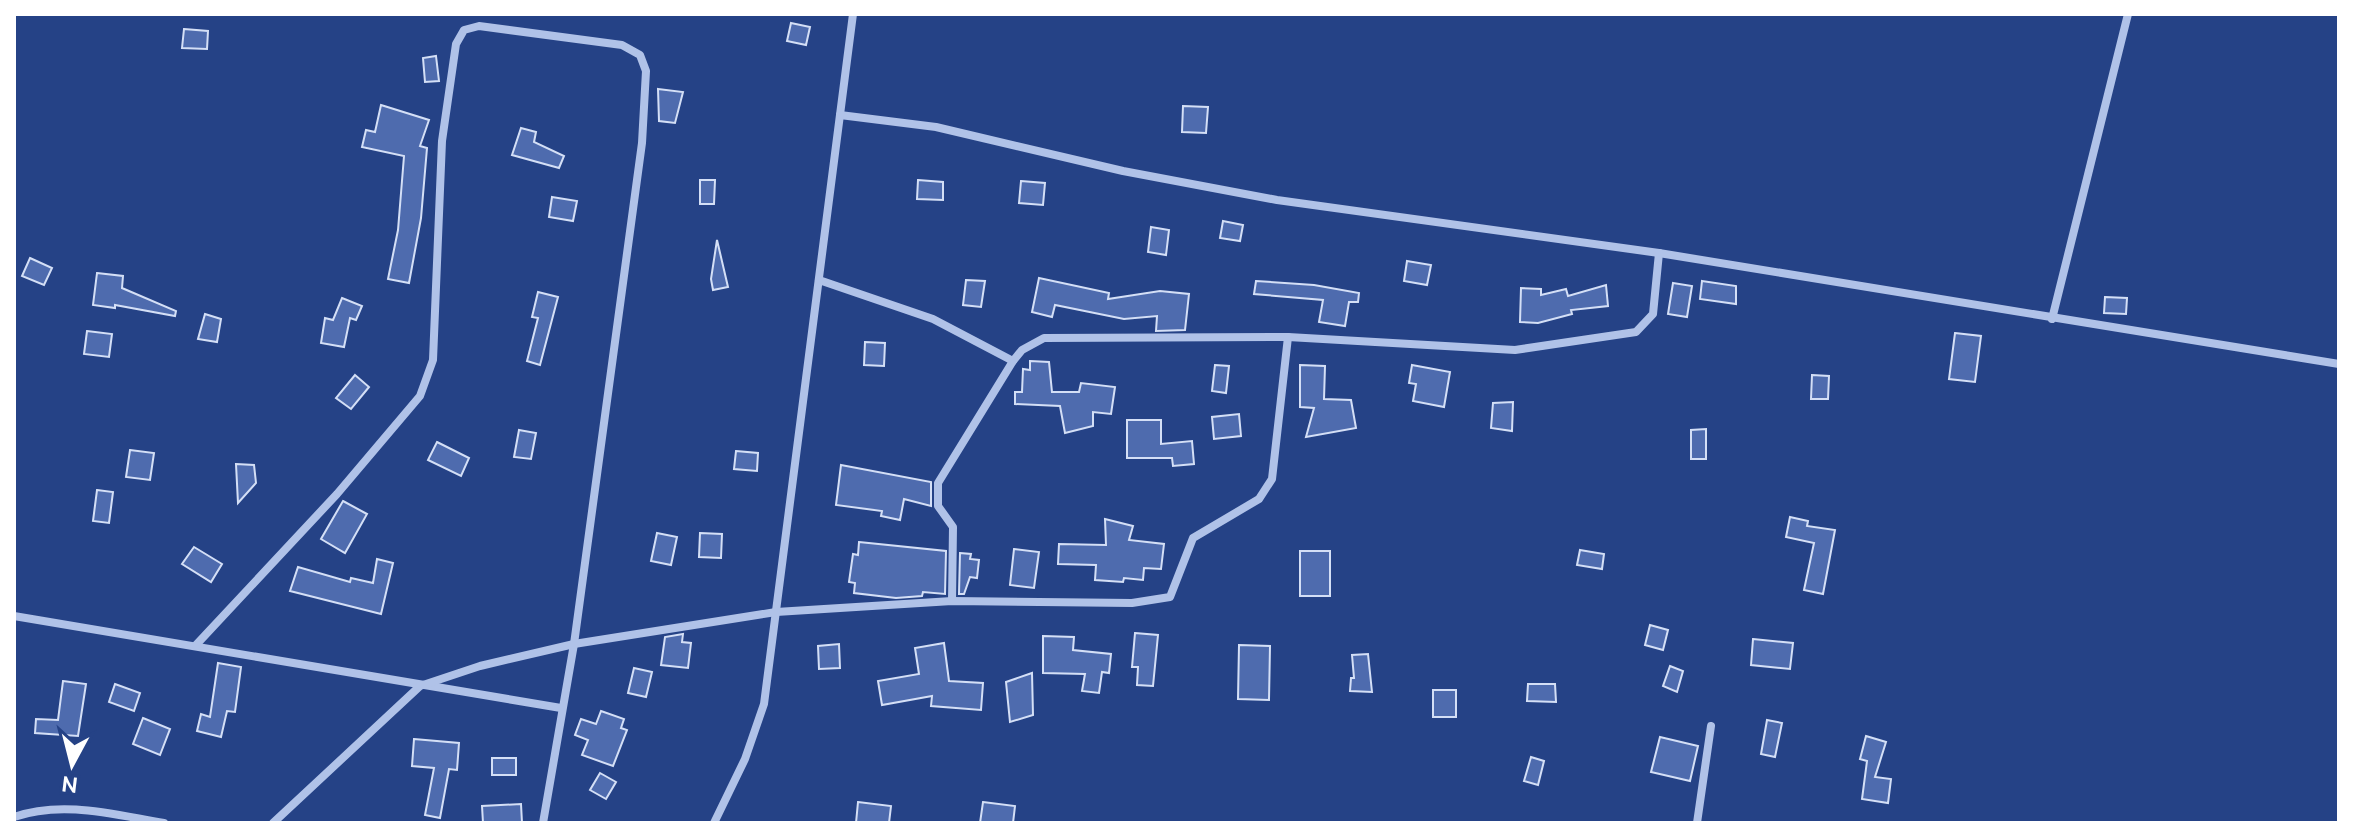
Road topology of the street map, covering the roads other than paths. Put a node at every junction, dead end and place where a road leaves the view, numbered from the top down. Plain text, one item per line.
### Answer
1 (853, 14) edge
2 (2128, 14) edge
3 (840, 115) junction
4 (1659, 253) junction
5 (819, 280) junction
6 (2052, 319) junction
7 (1288, 337) junction
8 (1013, 361) junction
9 (2339, 364) edge
10 (952, 601) junction
11 (776, 612) junction
12 (14, 616) edge
13 (574, 644) junction
14 (196, 645) junction
15 (420, 686) junction
16 (561, 708) junction
17 (1711, 726) dead end
18 (14, 817) edge
19 (164, 823) edge
20 (273, 823) edge
21 (543, 823) edge
22 (714, 823) edge
23 (1697, 823) edge

1 - 3 street
2 - 6 street
3 - 4 street
3 - 5 street
4 - 6 street
4 - 7 street
5 - 8 street
5 - 11 street
6 - 9 street
7 - 8 street
7 - 10 street
8 - 10 street
10 - 11 street
11 - 13 street
11 - 22 street
12 - 14 street
13 - 14 street
13 - 15 street
13 - 16 street
14 - 15 street
15 - 16 street
15 - 20 street
16 - 21 street
17 - 23 street
18 - 19 street

